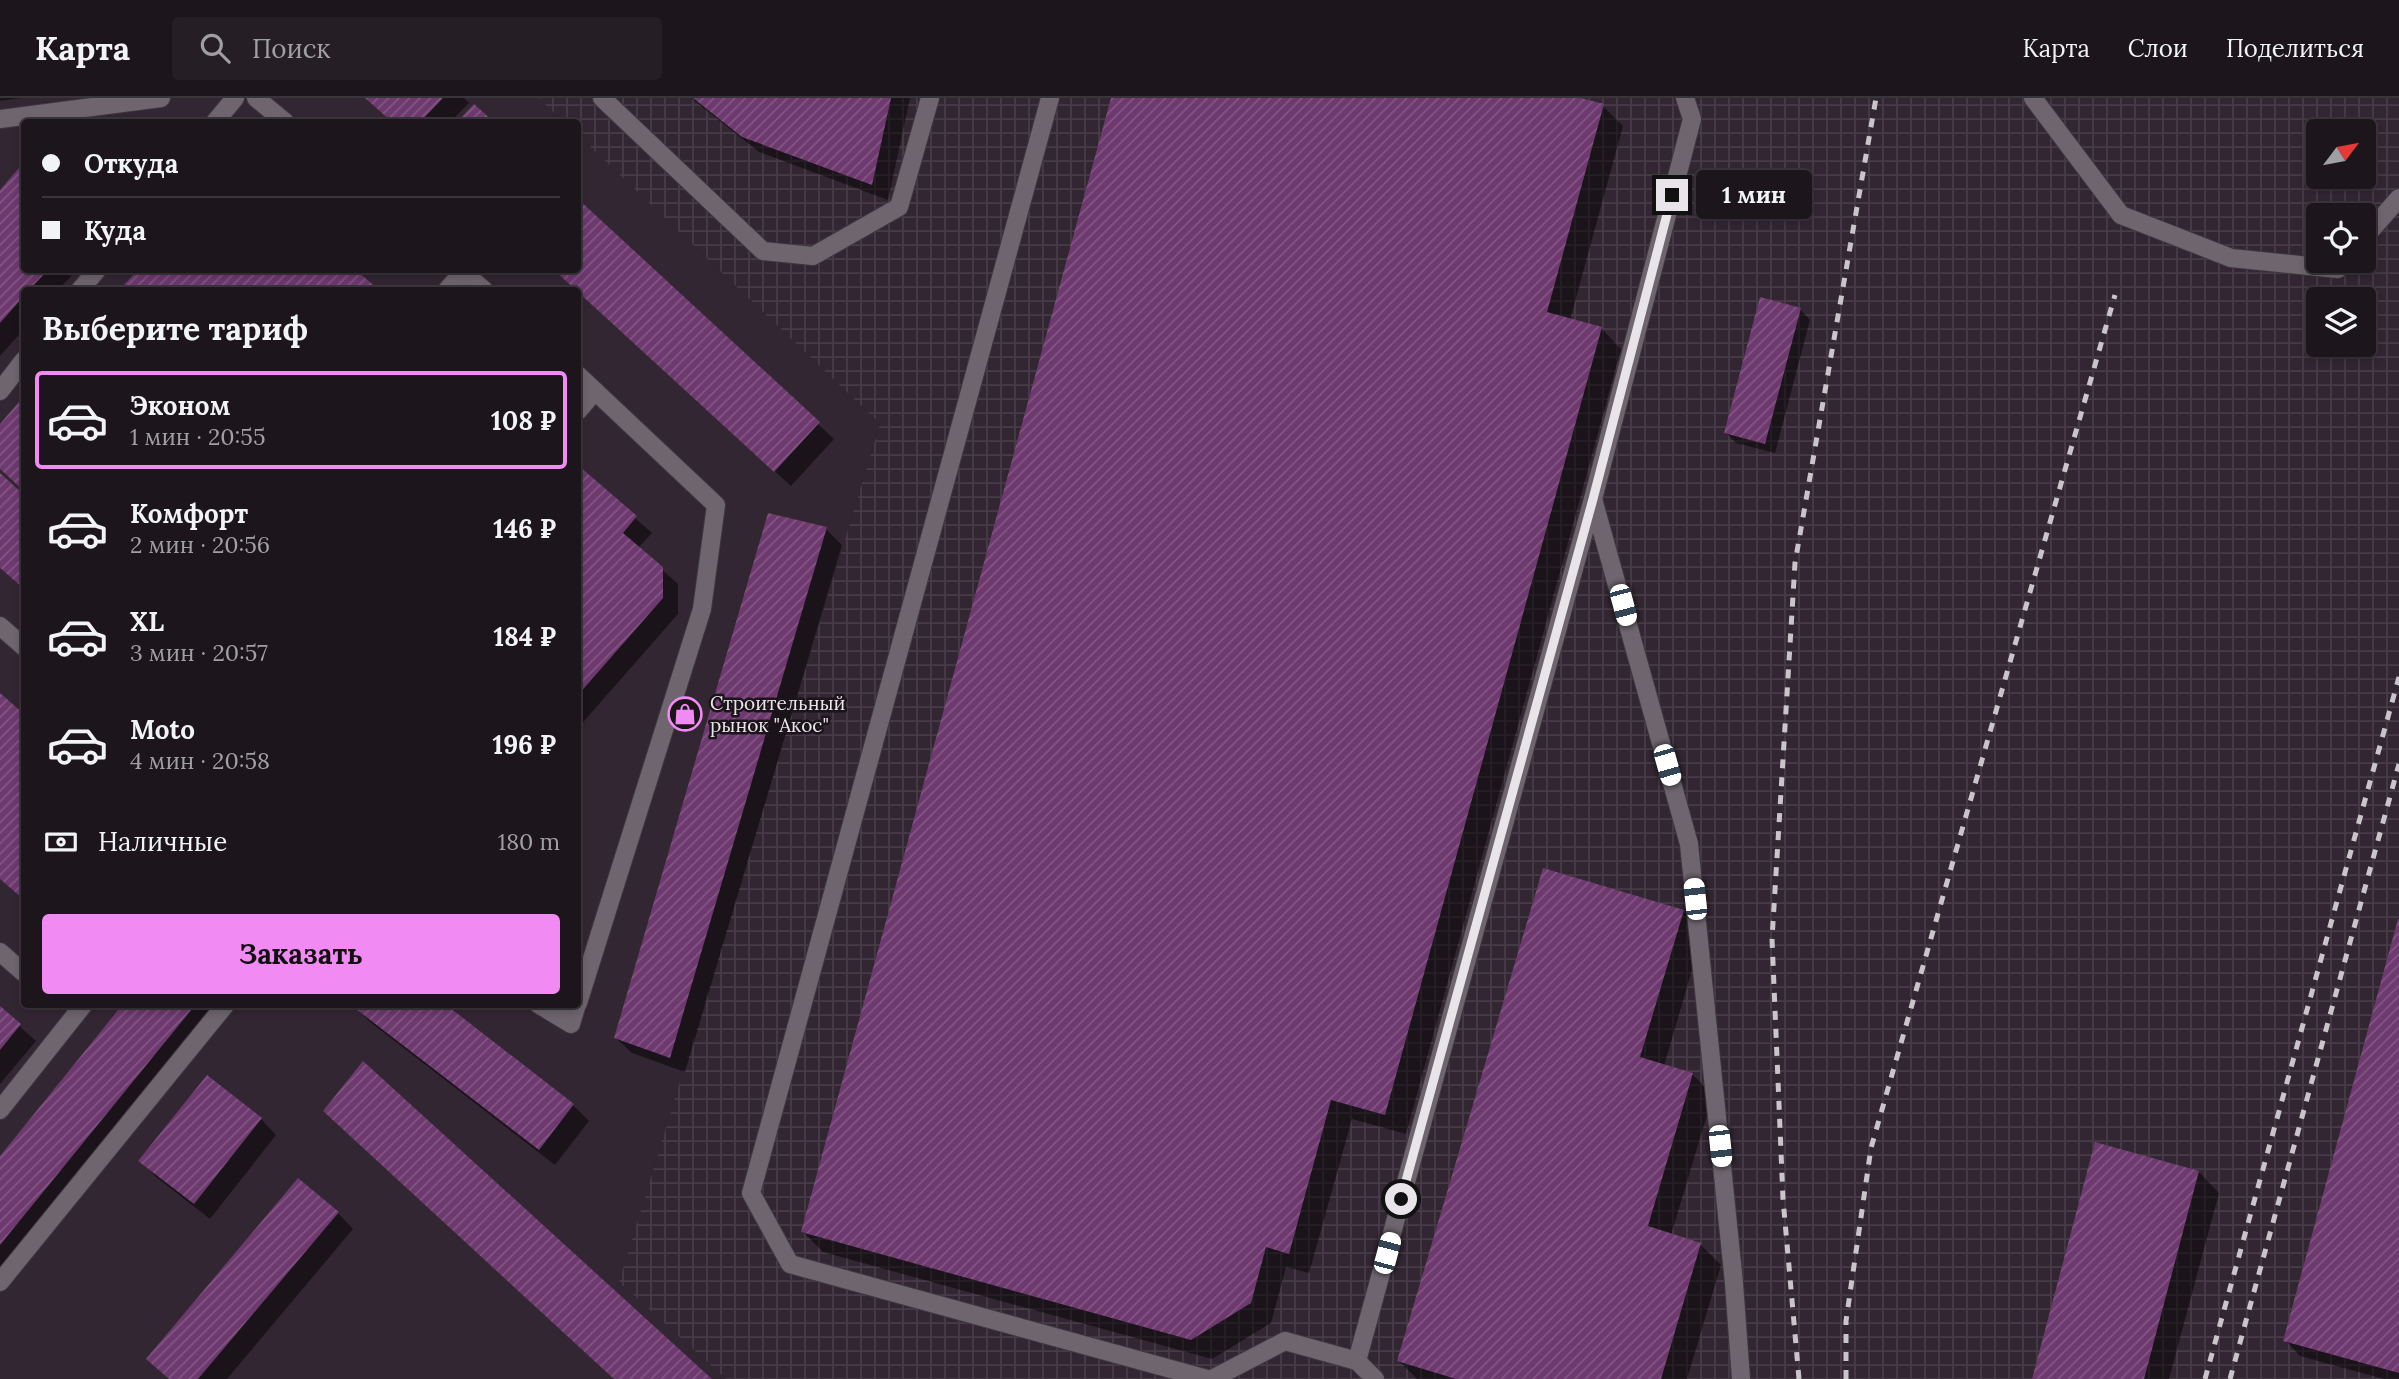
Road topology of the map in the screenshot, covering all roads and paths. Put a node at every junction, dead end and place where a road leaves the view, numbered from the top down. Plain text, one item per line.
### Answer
1 (160, 98) edge
2 (235, 98) edge
3 (256, 98) edge
4 (602, 98) edge
5 (930, 98) edge
6 (1050, 98) edge
7 (1685, 98) edge
8 (2034, 98) edge
9 (0, 119) edge
10 (218, 119) edge
11 (281, 119) edge
12 (2399, 198) edge
13 (2376, 224) edge
14 (2306, 265) edge
15 (94, 273) edge
16 (465, 273) edge
17 (83, 287) edge
18 (481, 287) edge
19 (21, 364) edge
20 (581, 378) edge
21 (0, 391) edge
22 (595, 391) junction
23 (581, 407) edge
24 (1593, 499) junction
25 (0, 626) edge
26 (21, 644) edge
27 (0, 952) edge
28 (21, 970) edge
29 (581, 991) edge
30 (223, 1008) edge
31 (544, 1008) edge
32 (576, 1008) edge
33 (79, 1011) edge
34 (0, 1110) edge
35 (0, 1282) edge
36 (1357, 1361) junction
37 (1210, 1379) edge
38 (1374, 1379) edge
39 (1741, 1379) edge

1 - 9 lane
2 - 10 lane
3 - 11 lane
4 - 5 lane
6 - 37 lane
7 - 24 lane
8 - 14 lane
12 - 13 lane
15 - 17 lane
16 - 18 lane
19 - 21 lane
20 - 22 lane
22 - 23 lane
22 - 29 lane
24 - 36 lane
24 - 39 lane
25 - 26 lane
27 - 28 lane
30 - 35 lane
31 - 32 lane
33 - 34 lane
36 - 37 lane
36 - 38 lane

